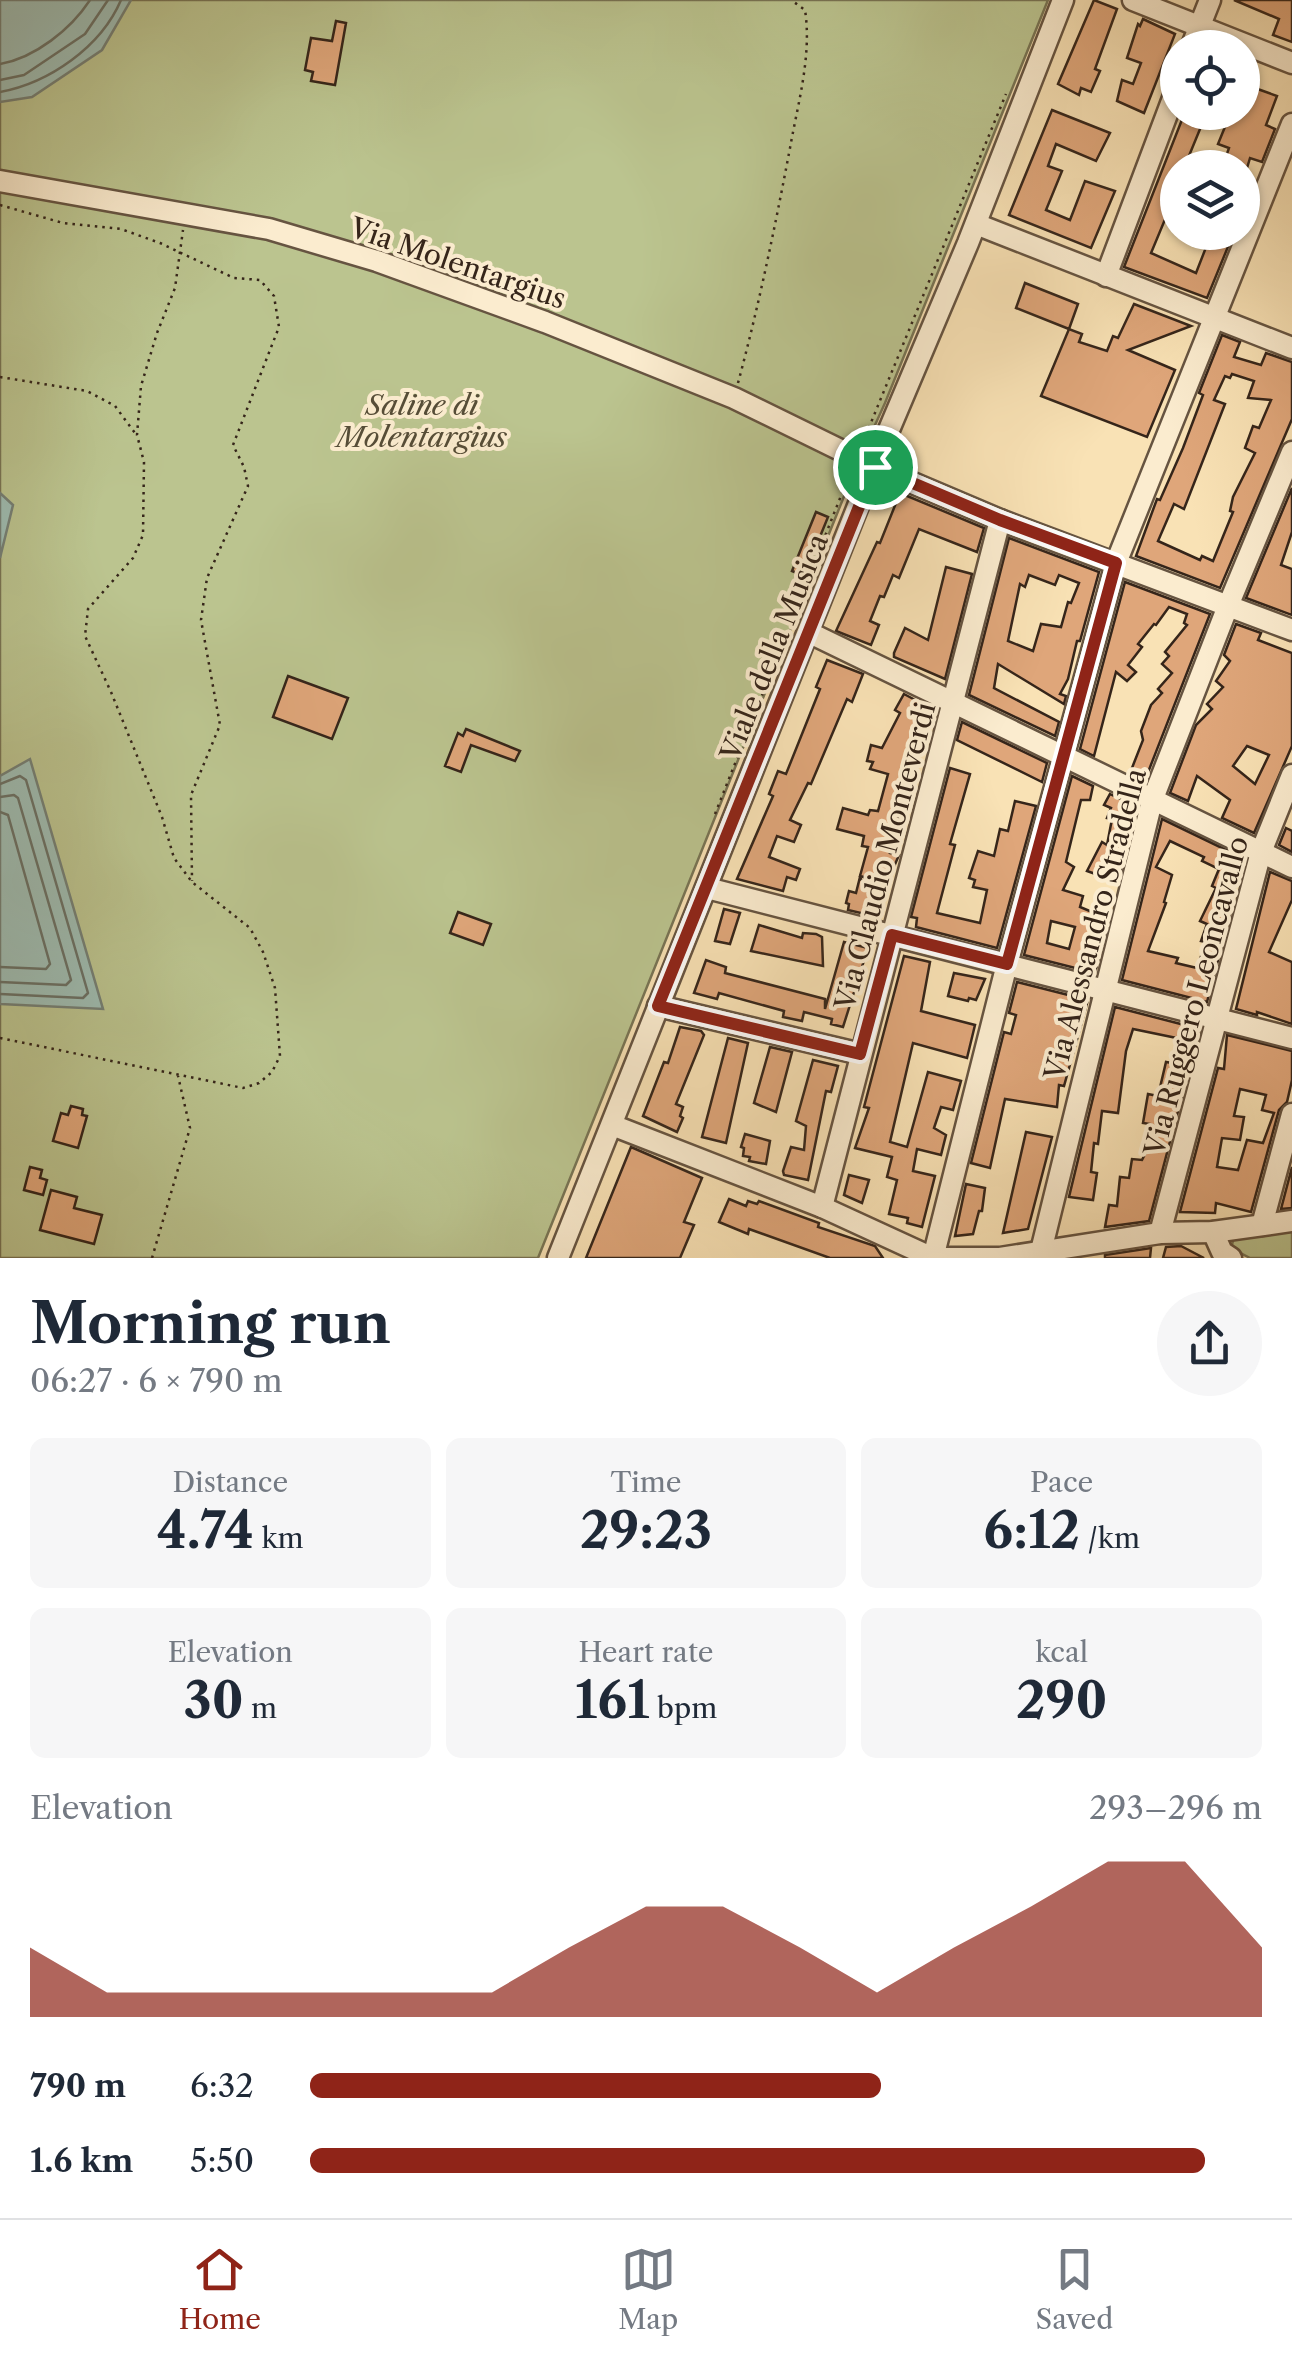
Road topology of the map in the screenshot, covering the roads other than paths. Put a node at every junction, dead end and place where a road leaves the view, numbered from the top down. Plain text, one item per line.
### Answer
1 (1063, 0) edge
2 (1132, 0) edge
3 (1210, 0) edge
4 (1200, 26) junction
5 (1199, 30) edge
6 (1292, 63) edge
7 (1292, 124) edge
8 (1161, 130) edge
9 (0, 181) edge
10 (976, 224) junction
11 (1106, 276) junction
12 (1213, 316) junction
13 (1292, 348) edge
14 (1292, 452) edge
15 (875, 467) junction
16 (1000, 520) junction
17 (1116, 563) junction
18 (1228, 606) junction
19 (1292, 630) edge
20 (810, 633) junction
21 (955, 704) junction
22 (1063, 757) junction
23 (1292, 775) edge
24 (1152, 801) junction
25 (1261, 852) junction
26 (1292, 867) edge
27 (707, 888) junction
28 (892, 935) junction
29 (1007, 964) junction
30 (1103, 990) junction
31 (658, 1006) junction
32 (1218, 1018) junction
33 (1292, 1038) edge
34 (860, 1054) junction
35 (1292, 1114) edge
36 (612, 1125) junction
37 (822, 1207) junction
38 (1292, 1222) edge
39 (1262, 1225) junction
40 (1213, 1232) junction
41 (1160, 1233) junction
42 (1045, 1254) edge
43 (558, 1258) edge
44 (933, 1258) edge
45 (1000, 1258) edge
46 (1231, 1258) edge

1 - 10 street, Viale della Musica
2 - 4 street
3 - 4 street
4 - 5 street
4 - 6 street
7 - 12 street
8 - 11 street
9 - 15 street, Via Molentargius
10 - 11 street
10 - 15 street, Viale della Musica
11 - 12 street
12 - 13 street
12 - 17 street
14 - 18 street, Via Alessandro Stradella
15 - 16 street, Via Molentargius
15 - 20 street, Viale della Musica
16 - 17 street, Via Molentargius
16 - 21 street, Via Claudio Monteverdi
17 - 18 street, Via Molentargius
17 - 22 street
18 - 19 street, Via Molentargius
18 - 24 street, Via Alessandro Stradella
20 - 21 street
20 - 27 street, Viale della Musica
21 - 22 street
21 - 28 street, Via Claudio Monteverdi
22 - 24 street
22 - 29 street
23 - 25 street, Via Ruggero Leoncavallo
24 - 25 street
24 - 30 street, Via Alessandro Stradella
25 - 26 street
25 - 32 street, Via Ruggero Leoncavallo
27 - 28 street
27 - 31 street, Viale della Musica
28 - 29 street
28 - 34 street, Via Claudio Monteverdi
29 - 30 street
29 - 44 street
30 - 32 street
30 - 42 street, Via Alessandro Stradella
31 - 34 street
31 - 36 street, Viale della Musica
32 - 33 street
32 - 41 street, Via Ruggero Leoncavallo
34 - 37 street, Via Claudio Monteverdi
35 - 39 street
36 - 37 street
36 - 43 street, Viale della Musica
37 - 44 street
38 - 39 street
39 - 40 street
40 - 41 street
40 - 46 street
41 - 42 street
42 - 45 street
44 - 45 street

